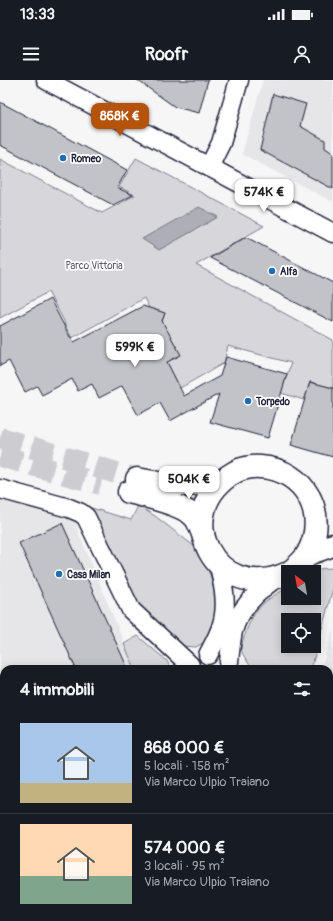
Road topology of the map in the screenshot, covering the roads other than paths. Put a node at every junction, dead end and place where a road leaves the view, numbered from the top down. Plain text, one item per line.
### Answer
1 (46, 80) edge
2 (239, 80) edge
3 (209, 167) junction
4 (333, 234) edge
5 (221, 481) junction
6 (0, 489) edge
7 (316, 520) junction
8 (203, 534) junction
9 (333, 537) edge
10 (333, 546) edge
11 (308, 554) junction
12 (219, 565) junction
13 (298, 565) edge
14 (281, 575) edge
15 (281, 577) edge
16 (208, 655) junction
17 (187, 665) edge
18 (191, 665) edge
19 (231, 665) edge

1 - 3 street
2 - 3 street
3 - 4 street
5 - 7 main road
5 - 8 main road
5 - 8 main road
6 - 17 street
7 - 9 main road
7 - 11 main road
8 - 12 main road
10 - 11 main road
11 - 13 main road
12 - 14 main road
12 - 16 street
15 - 19 street
16 - 18 street
16 - 19 street

